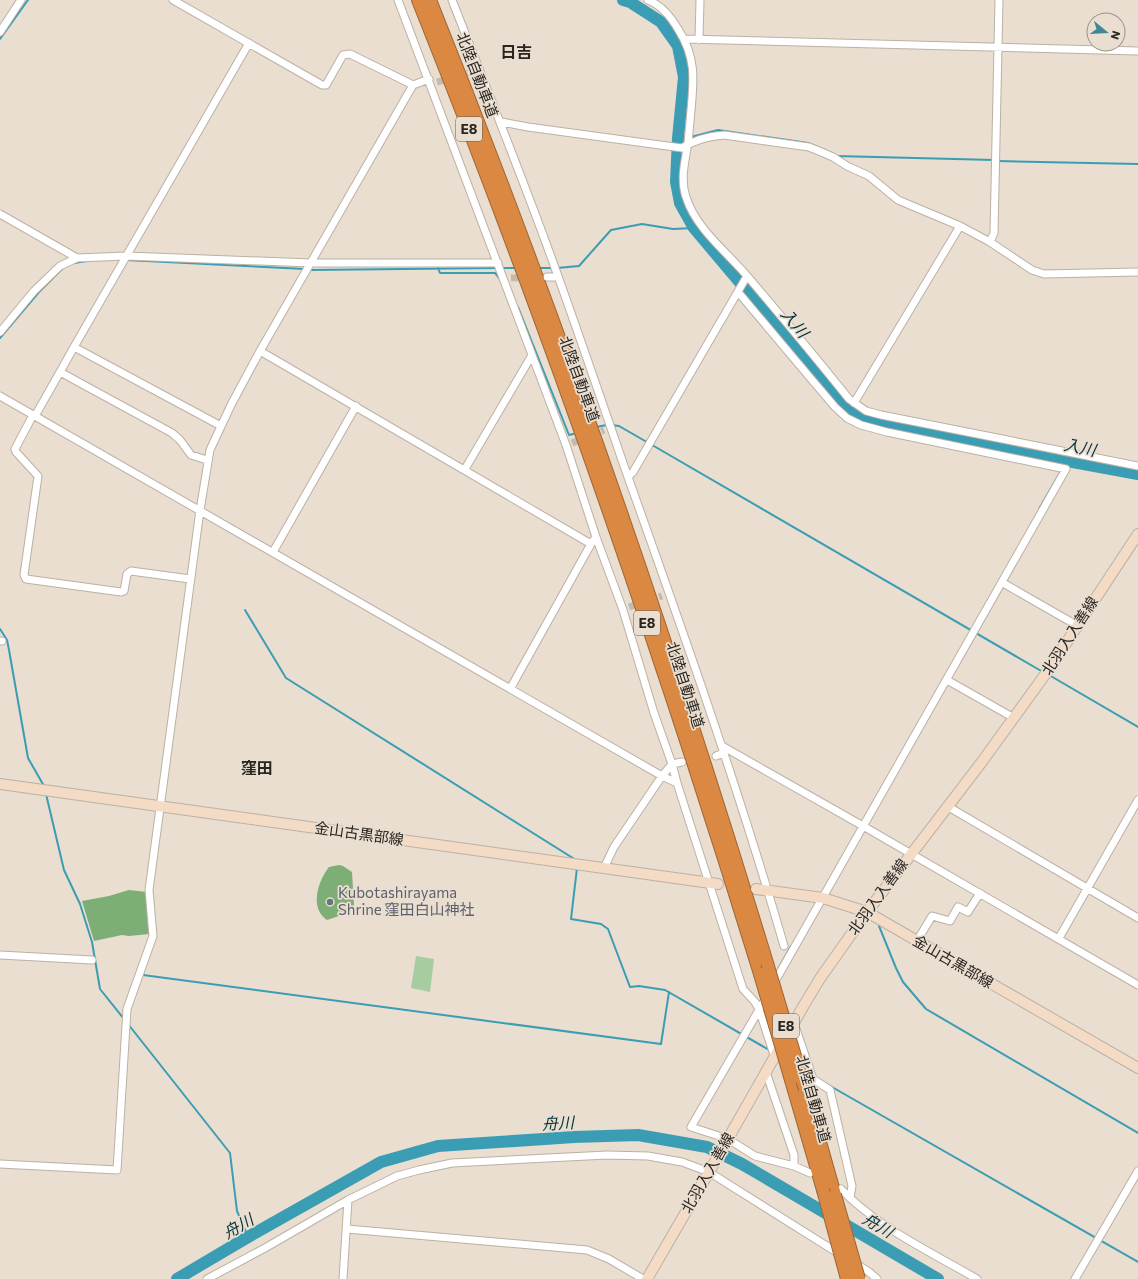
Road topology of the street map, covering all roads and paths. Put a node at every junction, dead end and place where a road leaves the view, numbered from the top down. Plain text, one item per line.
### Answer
1 (21, 0) edge
2 (173, 0) edge
3 (398, 0) edge
4 (418, 0) edge
5 (430, 0) edge
6 (452, 0) edge
7 (648, 0) edge
8 (700, 0) edge
9 (999, 0) edge
10 (0, 32) edge
11 (685, 39) junction
12 (699, 40) junction
13 (249, 43) junction
14 (997, 48) junction
15 (1138, 51) edge
16 (479, 69) junction
17 (471, 72) tunnel mouth
18 (433, 82) junction
19 (413, 85) junction
20 (501, 122) junction
21 (685, 146) junction
22 (0, 214) edge
23 (960, 226) junction
24 (990, 242) junction
25 (126, 256) junction
26 (77, 258) junction
27 (524, 259) junction
28 (311, 263) junction
29 (498, 263) junction
30 (1138, 272) edge
31 (536, 275) junction
32 (747, 276) junction
33 (558, 277) junction
34 (738, 292) junction
35 (0, 332) edge
36 (74, 347) junction
37 (260, 351) junction
38 (532, 355) junction
39 (60, 372) junction
40 (0, 396) edge
41 (854, 403) junction
42 (356, 406) junction
43 (34, 416) junction
44 (221, 426) junction
45 (207, 460) junction
46 (1138, 466) edge
47 (465, 470) junction
48 (628, 477) junction
49 (200, 510) junction
50 (1138, 534) edge
51 (596, 537) junction
52 (591, 544) junction
53 (273, 552) junction
54 (190, 579) junction
55 (1002, 582) junction
56 (670, 594) junction
57 (662, 596) tunnel mouth
58 (1078, 626) junction
59 (947, 680) junction
60 (510, 689) junction
61 (1014, 718) junction
62 (722, 746) junction
63 (724, 753) junction
64 (716, 756) dead end
65 (682, 762) dead end
66 (672, 764) junction
67 (662, 776) junction
68 (677, 783) junction
69 (0, 784) edge
70 (1138, 800) edge
71 (159, 806) junction
72 (947, 806) junction
73 (863, 826) junction
74 (911, 853) junction
75 (604, 868) junction
76 (714, 883) junction
77 (756, 889) dead end
78 (1088, 889) junction
79 (768, 890) junction
80 (980, 892) junction
81 (823, 898) junction
82 (867, 912) junction
83 (1138, 918) edge
84 (1059, 938) junction
85 (917, 941) junction
86 (784, 946) dead end
87 (0, 955) edge
88 (92, 960) dead end
89 (1138, 985) edge
90 (759, 1009) junction
91 (794, 1024) junction
92 (775, 1058) junction
93 (1138, 1068) edge
94 (766, 1072) junction
95 (727, 1141) junction
96 (0, 1164) edge
97 (794, 1166) junction
98 (1138, 1171) edge
99 (709, 1172) junction
100 (810, 1173) dead end
101 (838, 1192) junction
102 (850, 1198) junction
103 (348, 1200) junction
104 (347, 1229) junction
105 (207, 1279) edge
106 (343, 1279) edge
107 (643, 1279) edge
108 (647, 1279) edge
109 (847, 1279) edge
110 (859, 1279) edge
111 (877, 1279) edge
112 (977, 1279) edge
113 (1075, 1279) edge

1 - 10 street
2 - 13 street
3 - 18 street
4 - 27 highway, 北陸自動車道 / E8
5 - 27 highway, 北陸自動車道 / E8
6 - 16 street
7 - 11 street
8 - 12 street
9 - 14 street
11 - 12 street
11 - 21 street
12 - 14 street
13 - 19 street
13 - 25 street
14 - 15 street
14 - 24 street
16 - 17 street
16 - 20 street
18 - 19 street
18 - 29 street
19 - 28 street
20 - 21 street
20 - 33 street
21 - 23 street
21 - 32 street
22 - 26 street
23 - 24 street
23 - 41 street
24 - 30 street
25 - 26 street
25 - 28 street
25 - 36 street
26 - 35 street
27 - 31 highway, 北陸自動車道 / E8
28 - 29 street
28 - 37 street
29 - 38 street
31 - 33 street
31 - 101 highway, 北陸自動車道 / E8, bridge
31 - 109 highway, 北陸自動車道 / E8, bridge
32 - 34 street
32 - 41 street
33 - 48 street
34 - 48 street
34 - 55 street
36 - 39 street
36 - 44 street
37 - 42 street
37 - 44 street
38 - 47 street
38 - 51 street
39 - 43 street
39 - 45 street
40 - 43 street
41 - 46 street
42 - 47 street
42 - 53 street
43 - 49 street
43 - 54 street
44 - 45 street
45 - 49 street
47 - 52 street
48 - 56 street
49 - 53 street
49 - 54 street
50 - 58 main road, 北羽入入善線
51 - 52 street
51 - 66 street
52 - 60 street
53 - 60 street
54 - 71 street
55 - 58 street
55 - 59 street
56 - 57 street
56 - 62 street
58 - 61 main road, 北羽入入善線
59 - 61 street
59 - 73 street
60 - 67 street
61 - 72 main road, 北羽入入善線
62 - 63 street
62 - 73 street
63 - 64 street
63 - 79 street
65 - 66 street
66 - 67 street
66 - 68 street
67 - 68 street
67 - 75 street
68 - 76 street
69 - 71 main road, 金山古黒部線
70 - 78 street
71 - 75 main road, 金山古黒部線
71 - 96 street
72 - 74 main road, 北羽入入善線
72 - 78 street
73 - 74 street
73 - 81 street
74 - 80 street
74 - 82 main road, 北羽入入善線
75 - 76 main road, 金山古黒部線
76 - 90 street
77 - 79 main road, 金山古黒部線
78 - 83 street
78 - 84 street
79 - 81 main road, 金山古黒部線
79 - 86 street
80 - 84 street
80 - 85 street
81 - 82 main road, 金山古黒部線
81 - 90 street
82 - 85 main road, 金山古黒部線
82 - 91 main road, 北羽入入善線
84 - 89 street
85 - 93 main road, 金山古黒部線
87 - 88 street
90 - 92 street
90 - 95 street
91 - 92 main road, 北羽入入善線
91 - 102 street
92 - 94 main road, 北羽入入善線
94 - 95 main road, 北羽入入善線
94 - 97 street
95 - 97 street
95 - 99 main road, 北羽入入善線
97 - 100 street
98 - 113 street
99 - 103 street
99 - 108 main road, 北羽入入善線
99 - 111 street
101 - 102 street
101 - 110 highway, 北陸自動車道 / E8, bridge
102 - 112 street
103 - 104 street
103 - 105 street
104 - 106 street
104 - 107 street

